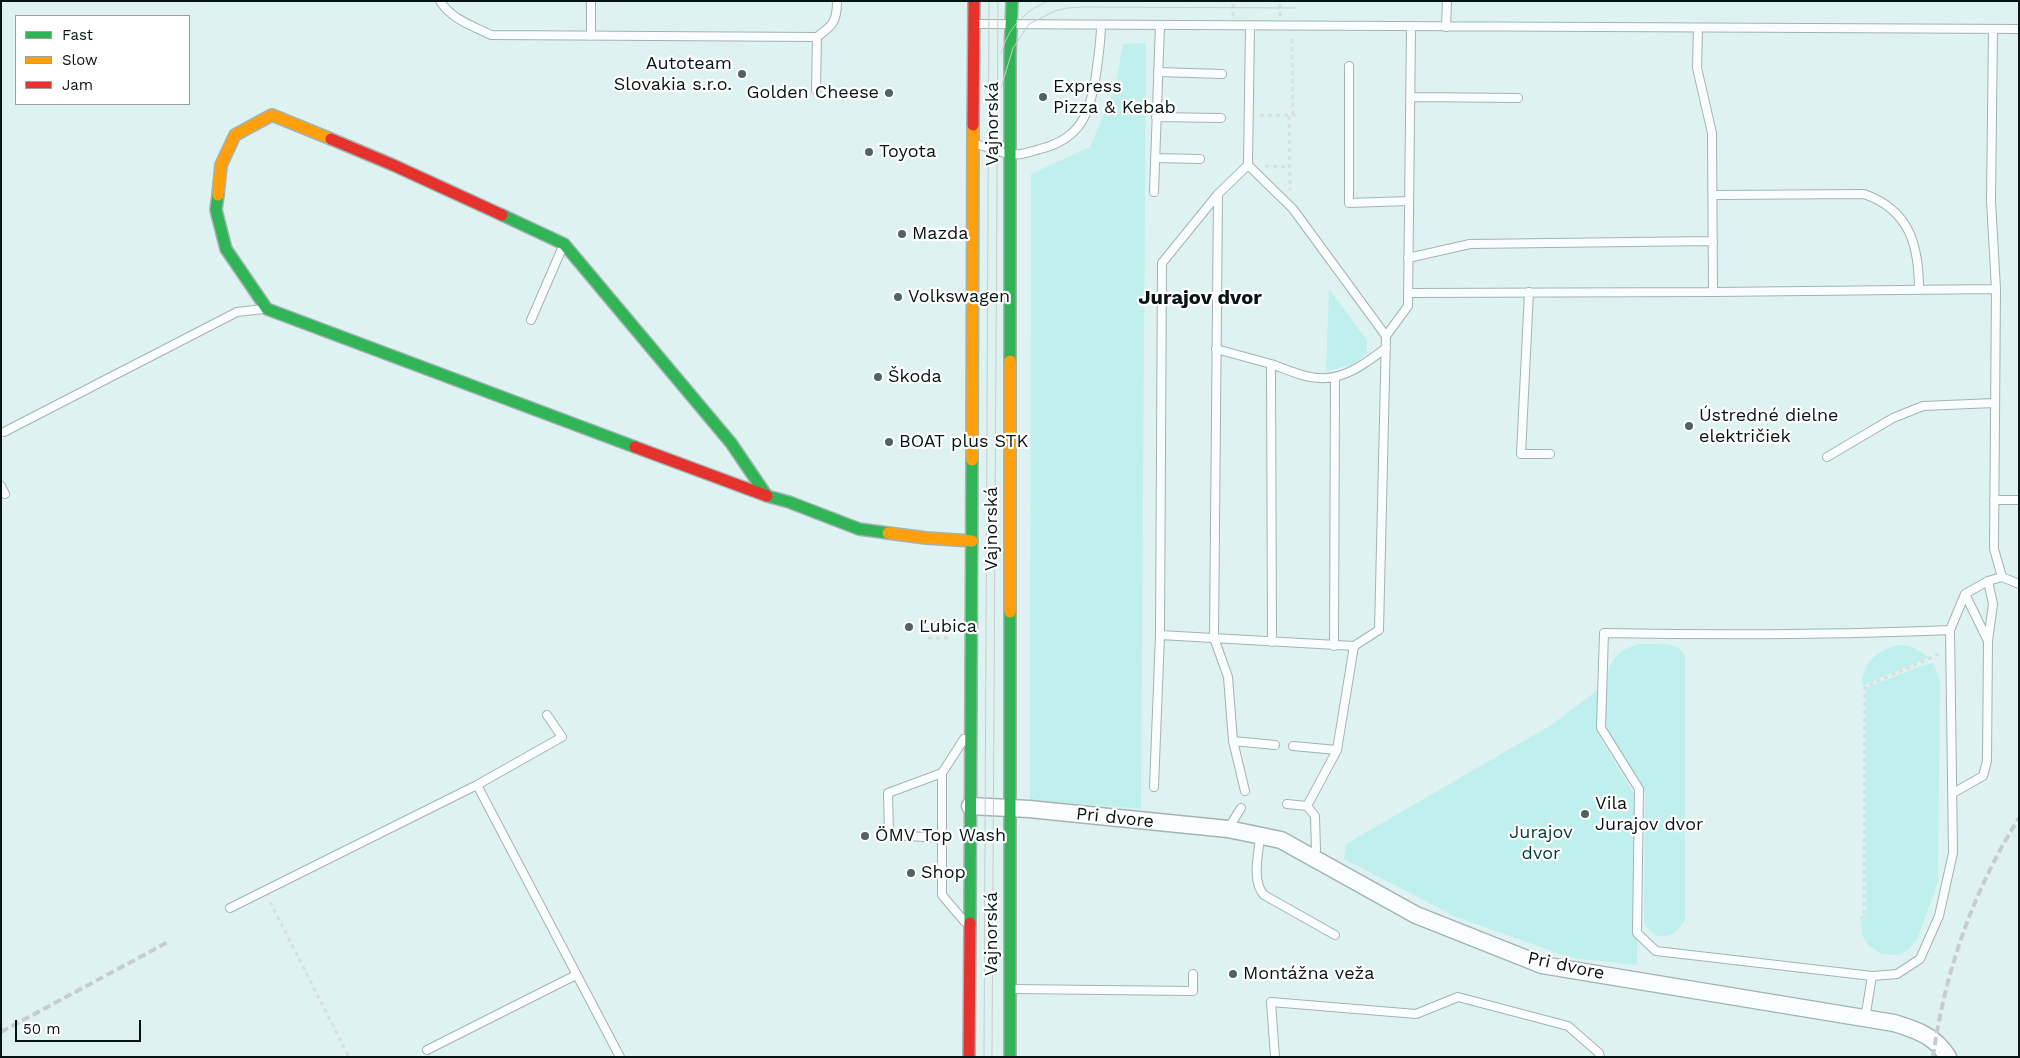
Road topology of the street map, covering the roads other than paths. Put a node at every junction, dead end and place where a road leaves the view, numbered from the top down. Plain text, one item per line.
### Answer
1 (440, 1) edge
2 (591, 1) edge
3 (837, 1) edge
4 (974, 1) edge
5 (1012, 1) edge
6 (1447, 1) edge
7 (974, 24) junction
8 (1010, 24) junction
9 (1101, 25) junction
10 (1160, 25) junction
11 (1250, 26) junction
12 (1411, 26) junction
13 (1446, 26) junction
14 (1698, 28) junction
15 (1993, 29) junction
16 (2019, 29) edge
17 (591, 36) junction
18 (817, 37) junction
19 (1349, 66) dead end
20 (1158, 72) junction
21 (1222, 74) dead end
22 (816, 90) dead end
23 (1410, 97) junction
24 (1518, 98) dead end
25 (1156, 117) junction
26 (1222, 118) dead end
27 (974, 143) junction
28 (1010, 154) junction
29 (1155, 158) junction
30 (1200, 159) dead end
31 (1248, 166) junction
32 (1154, 192) dead end
33 (1218, 194) junction
34 (1714, 195) junction
35 (1409, 201) junction
36 (1713, 241) junction
37 (564, 244) junction
38 (1408, 258) junction
39 (1996, 289) junction
40 (1919, 290) junction
41 (1529, 292) junction
42 (1713, 292) junction
43 (1408, 293) junction
44 (267, 309) junction
45 (531, 320) dead end
46 (1386, 336) junction
47 (1386, 348) junction
48 (1216, 349) junction
49 (1271, 364) junction
50 (1335, 378) junction
51 (1994, 403) junction
52 (4, 432) dead end
53 (1550, 454) dead end
54 (1827, 457) dead end
55 (1, 486) edge
56 (6, 494) dead end
57 (767, 496) junction
58 (1994, 500) junction
59 (2019, 500) edge
60 (972, 541) junction
61 (2002, 577) junction
62 (1988, 581) junction
63 (2019, 584) edge
64 (1965, 594) junction
65 (1950, 630) junction
66 (1160, 635) junction
67 (1214, 638) junction
68 (1988, 641) junction
69 (1272, 642) junction
70 (1334, 646) junction
71 (1354, 646) junction
72 (547, 715) dead end
73 (970, 729) junction
74 (1233, 741) junction
75 (1275, 745) dead end
76 (1293, 746) dead end
77 (1337, 750) junction
78 (942, 773) junction
79 (477, 785) junction
80 (1154, 787) dead end
81 (1244, 791) dead end
82 (1953, 793) junction
83 (1287, 804) dead end
84 (970, 806) junction
85 (1307, 806) junction
86 (1010, 808) junction
87 (1241, 808) dead end
88 (1228, 829) junction
89 (1260, 836) junction
90 (942, 838) junction
91 (1313, 858) junction
92 (230, 908) dead end
93 (969, 927) junction
94 (1335, 935) dead end
95 (1193, 974) dead end
96 (576, 975) junction
97 (1872, 976) junction
98 (1010, 989) junction
99 (1865, 1019) junction
100 (427, 1050) dead end
101 (620, 1057) edge
102 (968, 1057) edge
103 (1010, 1057) edge
104 (1275, 1057) edge
105 (1600, 1057) edge
106 (1948, 1057) edge

1 - 17 lane
2 - 17 lane
3 - 18 lane
4 - 7 main road, Vajnorská
5 - 8 main road, Vajnorská
6 - 13 lane
7 - 8 lane
7 - 27 main road, Vajnorská
8 - 9 lane
8 - 28 main road, Vajnorská
9 - 10 lane
9 - 28 lane
10 - 11 lane
10 - 20 lane
11 - 12 lane
11 - 31 lane
12 - 13 lane
12 - 23 lane
13 - 14 lane
14 - 15 lane
14 - 34 lane
15 - 16 lane
15 - 39 lane
17 - 18 lane
18 - 22 lane
19 - 35 lane
20 - 21 lane
20 - 25 lane
23 - 24 lane
23 - 35 lane
25 - 26 lane
25 - 29 lane
27 - 28 lane
27 - 60 main road, Vajnorská
28 - 86 main road, Vajnorská
29 - 30 lane
29 - 32 lane
31 - 33 lane
31 - 46 lane
33 - 48 lane
33 - 66 lane
34 - 36 lane
34 - 40 lane
35 - 38 lane
36 - 38 lane
36 - 42 lane
37 - 44 main road
37 - 45 lane
37 - 57 main road
38 - 43 lane
39 - 40 lane
39 - 51 lane
40 - 42 lane
41 - 42 lane
41 - 43 lane
41 - 53 lane
43 - 46 lane
44 - 52 lane
44 - 57 main road
46 - 47 lane
47 - 50 lane
47 - 71 lane
48 - 49 lane
48 - 67 lane
49 - 50 lane
49 - 69 lane
50 - 70 lane
51 - 54 lane
51 - 58 lane
55 - 56 lane
57 - 60 main road
58 - 59 lane
58 - 61 lane
60 - 73 main road, Vajnorská
61 - 62 lane
61 - 63 lane
62 - 64 lane
62 - 68 lane
64 - 65 lane
64 - 68 lane
65 - 82 lane
65 - 97 lane
66 - 67 lane
66 - 80 lane
67 - 69 lane
67 - 74 lane
68 - 82 lane
69 - 70 lane
70 - 71 lane
71 - 77 lane
72 - 79 lane
73 - 78 lane
73 - 84 main road, Vajnorská
74 - 75 lane
74 - 81 lane
76 - 77 lane
77 - 85 lane
78 - 90 lane
78 - 90 lane
79 - 92 lane
79 - 96 lane
82 - 97 lane
83 - 85 lane
84 - 86 street, Pri dvore
84 - 93 main road, Vajnorská
85 - 91 lane
86 - 88 street, Pri dvore
86 - 98 main road, Vajnorská
87 - 88 lane
88 - 89 street, Pri dvore
89 - 91 street, Pri dvore
89 - 94 lane
90 - 93 lane
91 - 99 street, Pri dvore
93 - 102 main road, Vajnorská
95 - 98 lane
96 - 100 lane
96 - 101 lane
97 - 99 lane
98 - 103 main road, Vajnorská
99 - 106 street, Pri dvore
104 - 105 lane

